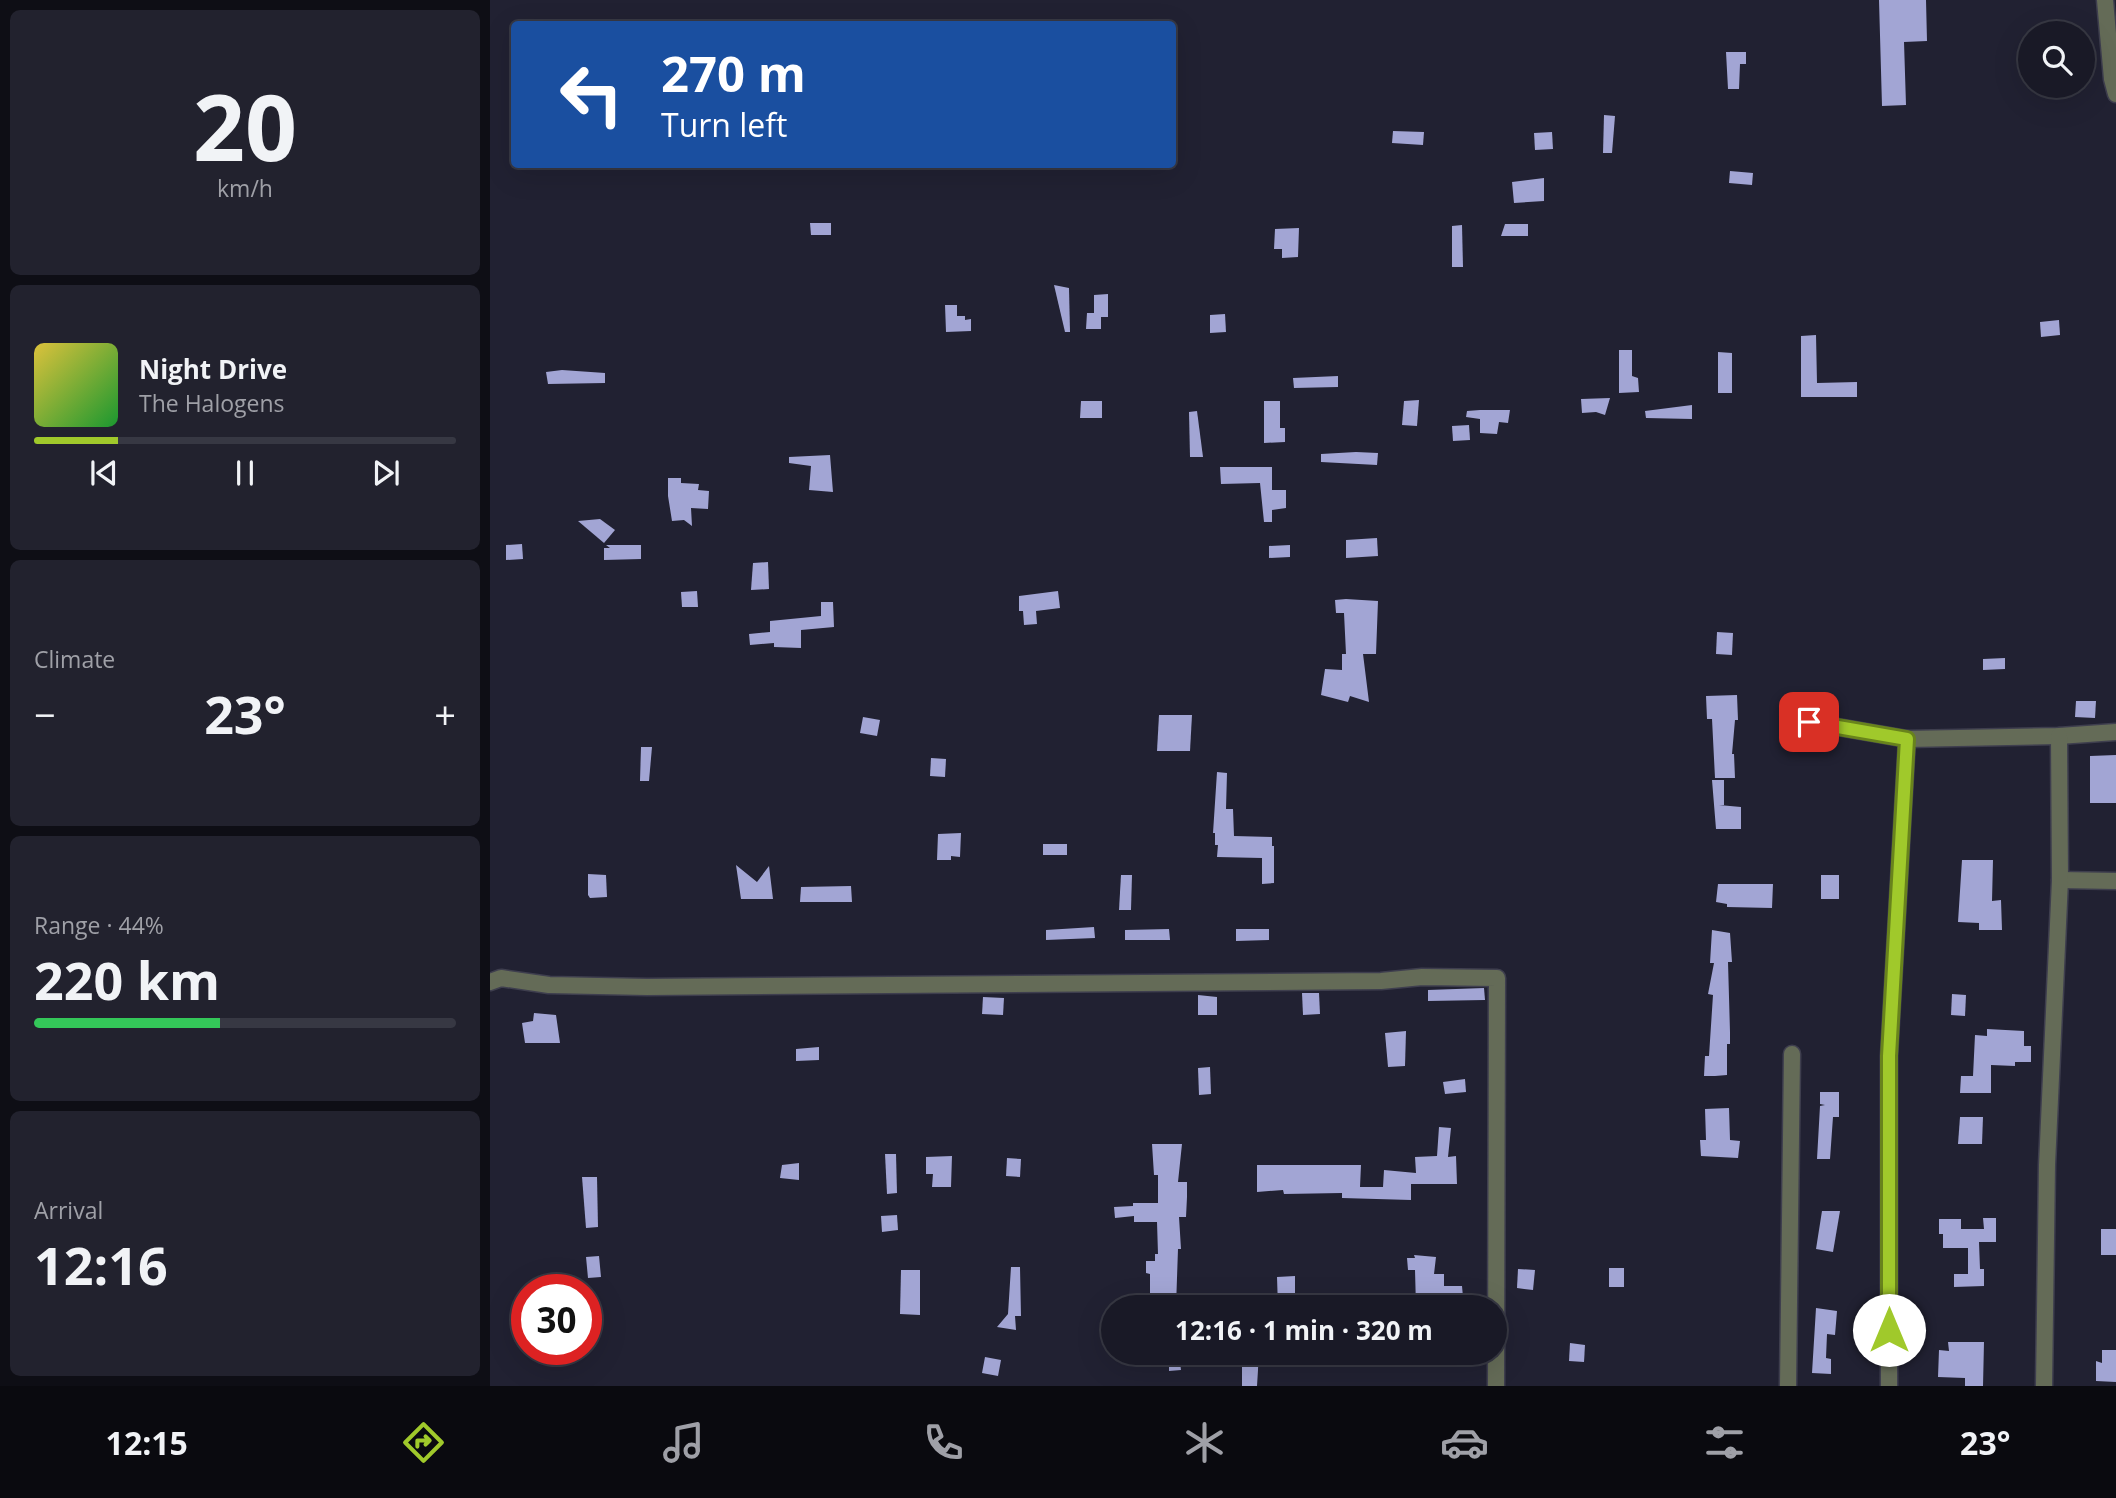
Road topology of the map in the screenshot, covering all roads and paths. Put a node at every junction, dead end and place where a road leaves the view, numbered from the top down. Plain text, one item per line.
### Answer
1 (2105, 0) edge
2 (2116, 94) edge
3 (1809, 722) dead end
4 (2116, 732) edge
5 (2059, 736) junction
6 (1907, 739) junction
7 (2060, 880) junction
8 (2116, 881) edge
9 (490, 982) edge
10 (1792, 1054) dead end
11 (1496, 1386) edge
12 (1788, 1386) edge
13 (1889, 1386) edge
14 (2044, 1386) edge

1 - 2 street
3 - 6 street
4 - 5 street
5 - 6 street
5 - 7 street
6 - 13 street
7 - 8 street
7 - 14 street
9 - 11 street
10 - 12 street

